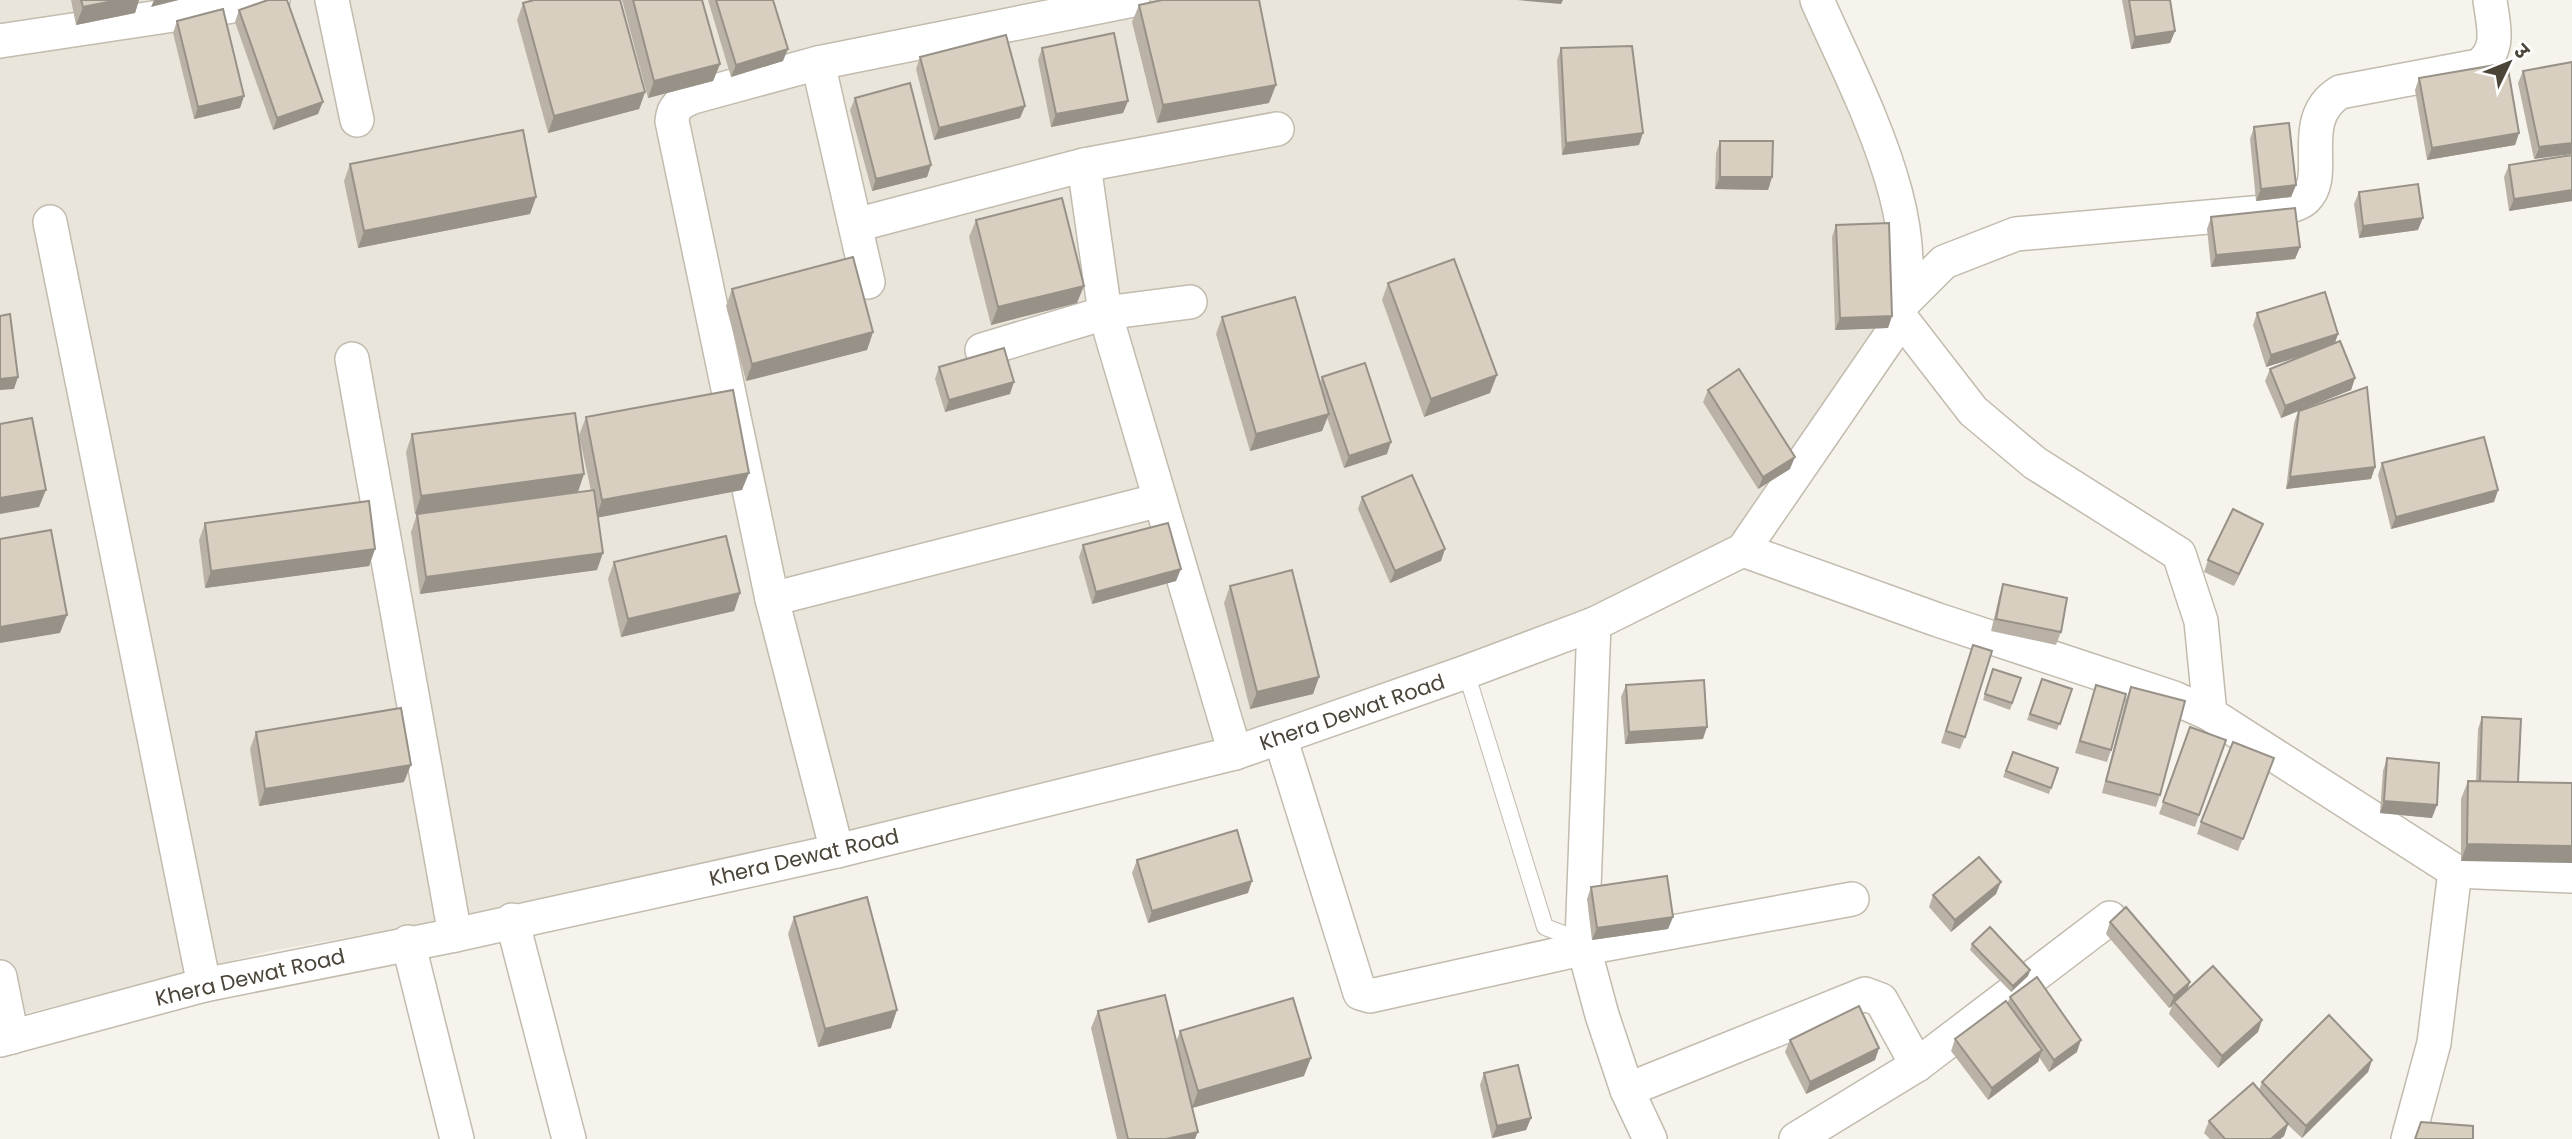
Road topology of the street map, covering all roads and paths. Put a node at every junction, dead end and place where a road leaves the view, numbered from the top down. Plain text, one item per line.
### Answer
1 (273, 0) edge
2 (332, 0) edge
3 (1133, 0) edge
4 (1817, 0) edge
5 (2490, 0) edge
6 (0, 41) edge
7 (818, 63) junction
8 (357, 120) dead end
9 (1277, 129) dead end
10 (1084, 165) junction
11 (50, 222) dead end
12 (856, 225) junction
13 (868, 282) dead end
14 (1190, 302) dead end
15 (1903, 310) junction
16 (1105, 313) junction
17 (982, 350) dead end
18 (352, 359) dead end
19 (1160, 500) junction
20 (1743, 550) junction
21 (772, 599) junction
22 (1594, 624) junction
23 (1466, 672) junction
24 (2210, 714) junction
25 (1280, 737) junction
26 (1235, 752) junction
27 (837, 851) junction
28 (2455, 871) junction
29 (2572, 876) edge
30 (1852, 900) dead end
31 (2110, 918) edge
32 (512, 920) junction
33 (454, 935) junction
34 (408, 942) junction
35 (1584, 945) junction
36 (0, 977) edge
37 (204, 985) junction
38 (6, 1039) edge
39 (1917, 1065) junction
40 (1627, 1090) junction
41 (457, 1139) edge
42 (569, 1139) edge
43 (1650, 1139) edge
44 (1796, 1139) edge
45 (2408, 1139) edge

1 - 6 street
2 - 8 street
3 - 7 street
4 - 15 street
5 - 15 street
7 - 12 street
7 - 21 street
9 - 10 street
10 - 12 street
10 - 16 street
11 - 37 street
12 - 13 street
14 - 16 street
15 - 20 street
15 - 24 street
16 - 17 street
16 - 19 street
18 - 33 street
19 - 21 street
19 - 26 street
20 - 22 street, Khera Dewat Road
20 - 24 street
21 - 27 street
22 - 23 street, Khera Dewat Road
22 - 35 street
23 - 25 street, Khera Dewat Road
23 - 35 lane
24 - 28 street
25 - 26 street, Khera Dewat Road
25 - 35 street
26 - 27 street, Khera Dewat Road
27 - 32 street, Khera Dewat Road
28 - 29 street
28 - 45 street
30 - 35 street
31 - 39 street
32 - 33 street, Khera Dewat Road
32 - 42 street
33 - 34 street, Khera Dewat Road
34 - 37 street, Khera Dewat Road
34 - 41 street
35 - 40 street
36 - 38 street
37 - 38 street, Khera Dewat Road
39 - 40 street
39 - 44 street
40 - 43 street

